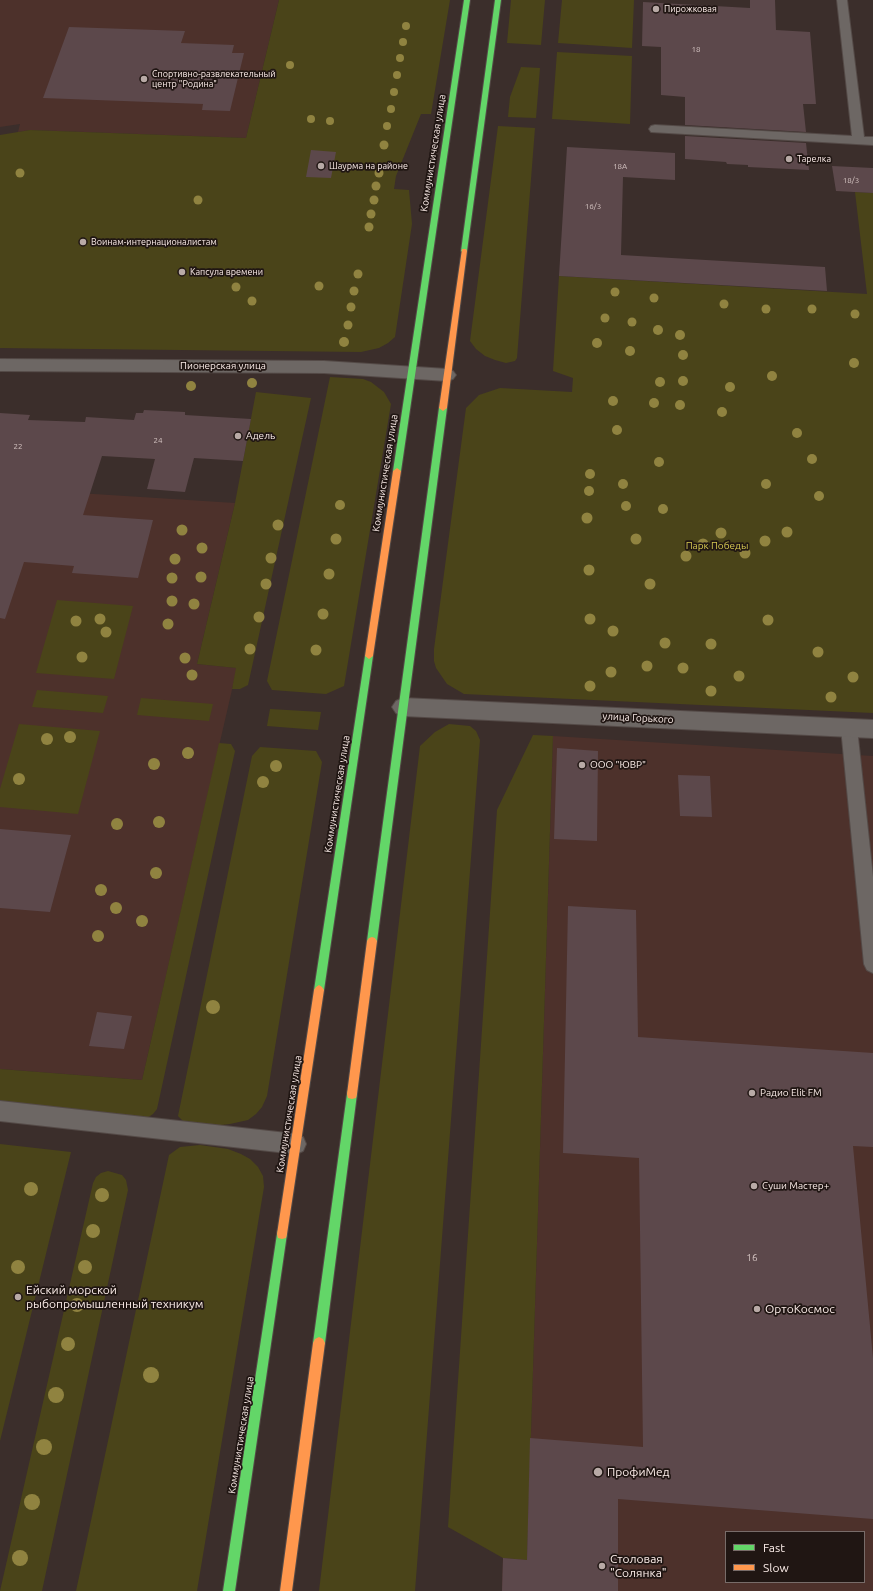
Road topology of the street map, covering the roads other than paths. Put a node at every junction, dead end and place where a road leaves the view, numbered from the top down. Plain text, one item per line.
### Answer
1 (467, 0) edge
2 (498, 0) edge
3 (842, 0) edge
4 (655, 128) dead end
5 (858, 140) junction
6 (873, 141) edge
7 (0, 365) edge
8 (411, 373) junction
9 (447, 375) junction
10 (403, 707) junction
11 (849, 728) junction
12 (873, 729) edge
13 (873, 964) edge
14 (0, 1111) edge
15 (296, 1144) junction
16 (229, 1591) edge
17 (286, 1591) edge

1 - 8 main road, Коммунистическая улица
2 - 9 main road
3 - 5 lane
4 - 5 lane
5 - 6 lane
7 - 8 street, Пионерская улица
8 - 9 street, Пионерская улица
8 - 15 main road, Коммунистическая улица
9 - 10 main road
10 - 11 street, улица Горького
10 - 17 main road
11 - 12 street, улица Горького
11 - 13 lane
14 - 15 lane
15 - 16 main road, Коммунистическая улица

